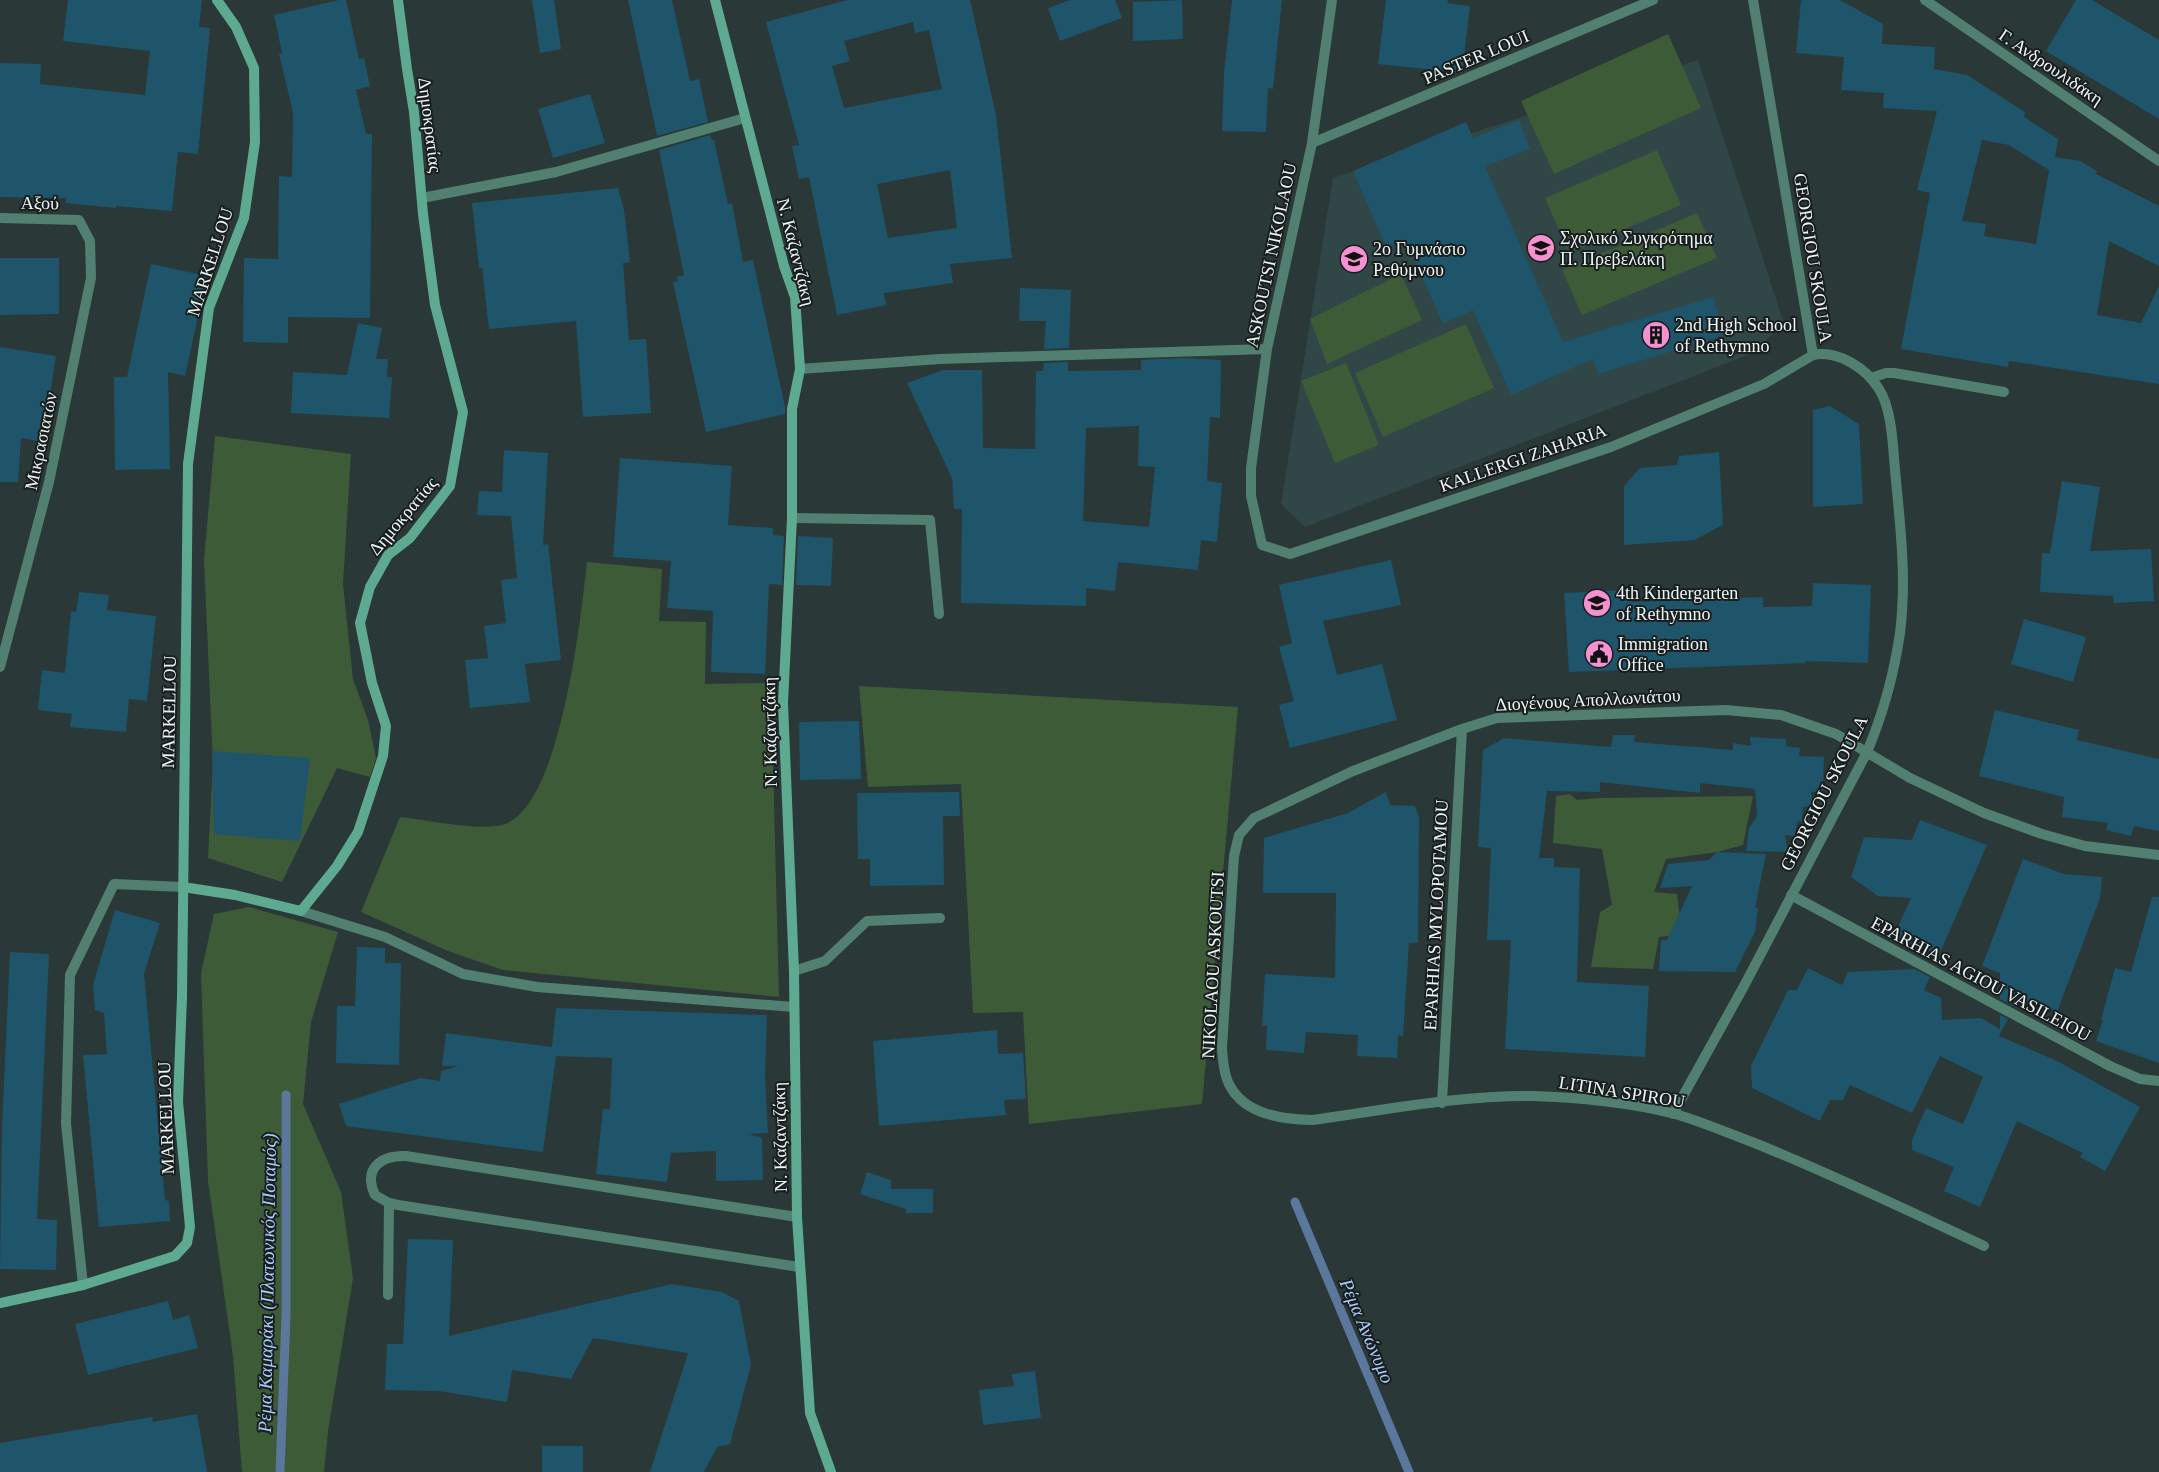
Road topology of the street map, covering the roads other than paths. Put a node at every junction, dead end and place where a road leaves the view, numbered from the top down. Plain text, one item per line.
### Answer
1 (217, 0) edge
2 (398, 0) edge
3 (714, 0) edge
4 (1332, 0) edge
5 (1653, 0) edge
6 (1753, 0) edge
7 (1925, 0) edge
8 (745, 118) junction
9 (1312, 143) junction
10 (2159, 161) edge
11 (422, 198) junction
12 (0, 218) edge
13 (79, 220) joint
14 (1267, 349) junction
15 (1813, 355) junction
16 (800, 369) junction
17 (1871, 378) junction
18 (2004, 392) dead end
19 (1256, 517) joint
20 (792, 518) junction
21 (939, 614) dead end
22 (0, 667) edge
23 (1462, 729) junction
24 (1867, 752) junction
25 (1239, 835) joint
26 (2159, 856) edge
27 (183, 887) junction
28 (1791, 895) junction
29 (301, 911) junction
30 (940, 918) dead end
31 (794, 971) junction
32 (794, 1007) junction
33 (2159, 1081) edge
34 (1237, 1095) joint
35 (1442, 1103) junction
36 (1673, 1114) junction
37 (389, 1203) junction
38 (797, 1217) junction
39 (1984, 1246) dead end
40 (799, 1267) junction
41 (83, 1285) junction
42 (388, 1295) dead end
43 (0, 1303) edge
44 (831, 1472) edge

1 - 27 street, MARKELLOU
2 - 11 street, Δημοκρατίας
3 - 8 street, Ν. Καζαντζάκη
4 - 9 street, ASKOUTSI NIKOLAOU
5 - 9 street, PASTER LOUI
6 - 15 street, GEORGIOU SKOULA
7 - 10 street, Γ. Ανδρουλιδάκη
8 - 11 street
8 - 16 street, Ν. Καζαντζάκη
9 - 14 street, ASKOUTSI NIKOLAOU
11 - 29 street, Δημοκρατίας
12 - 13 street, Αξού
13 - 22 street, Μικρασιατών
14 - 16 street
14 - 19 street, ASKOUTSI NIKOLAOU
15 - 17 street, GEORGIOU SKOULA
15 - 19 street, KALLERGI ZAHARIA
16 - 20 street, Ν. Καζαντζάκη
17 - 18 street
17 - 24 street, GEORGIOU SKOULA
20 - 21 street
20 - 31 street, Ν. Καζαντζάκη
23 - 24 street, Διογένους Απολλωνιάτου
23 - 25 street, Διογένους Απολλωνιάτου
23 - 35 street, EPARHIAS MYLOPOTAMOU
24 - 26 street, Διογένους Απολλωνιάτου
24 - 28 street, GEORGIOU SKOULA
25 - 34 street, NIKOLAOU ASKOUTSI
27 - 29 street
27 - 41 street, MARKELLOU
27 - 41 street
28 - 33 street, EPARHIAS AGIOU VASILEIOU
28 - 36 street, GEORGIOU SKOULA
29 - 32 street
30 - 31 street
31 - 32 street, Ν. Καζαντζάκη
32 - 38 street, Ν. Καζαντζάκη
34 - 35 street, LITINA SPIROU
35 - 36 street, LITINA SPIROU
36 - 39 street, LITINA SPIROU
37 - 38 street
37 - 40 street
37 - 42 street
38 - 40 street, Ν. Καζαντζάκη
40 - 44 street, Ν. Καζαντζάκη
41 - 43 street, MARKELLOU

